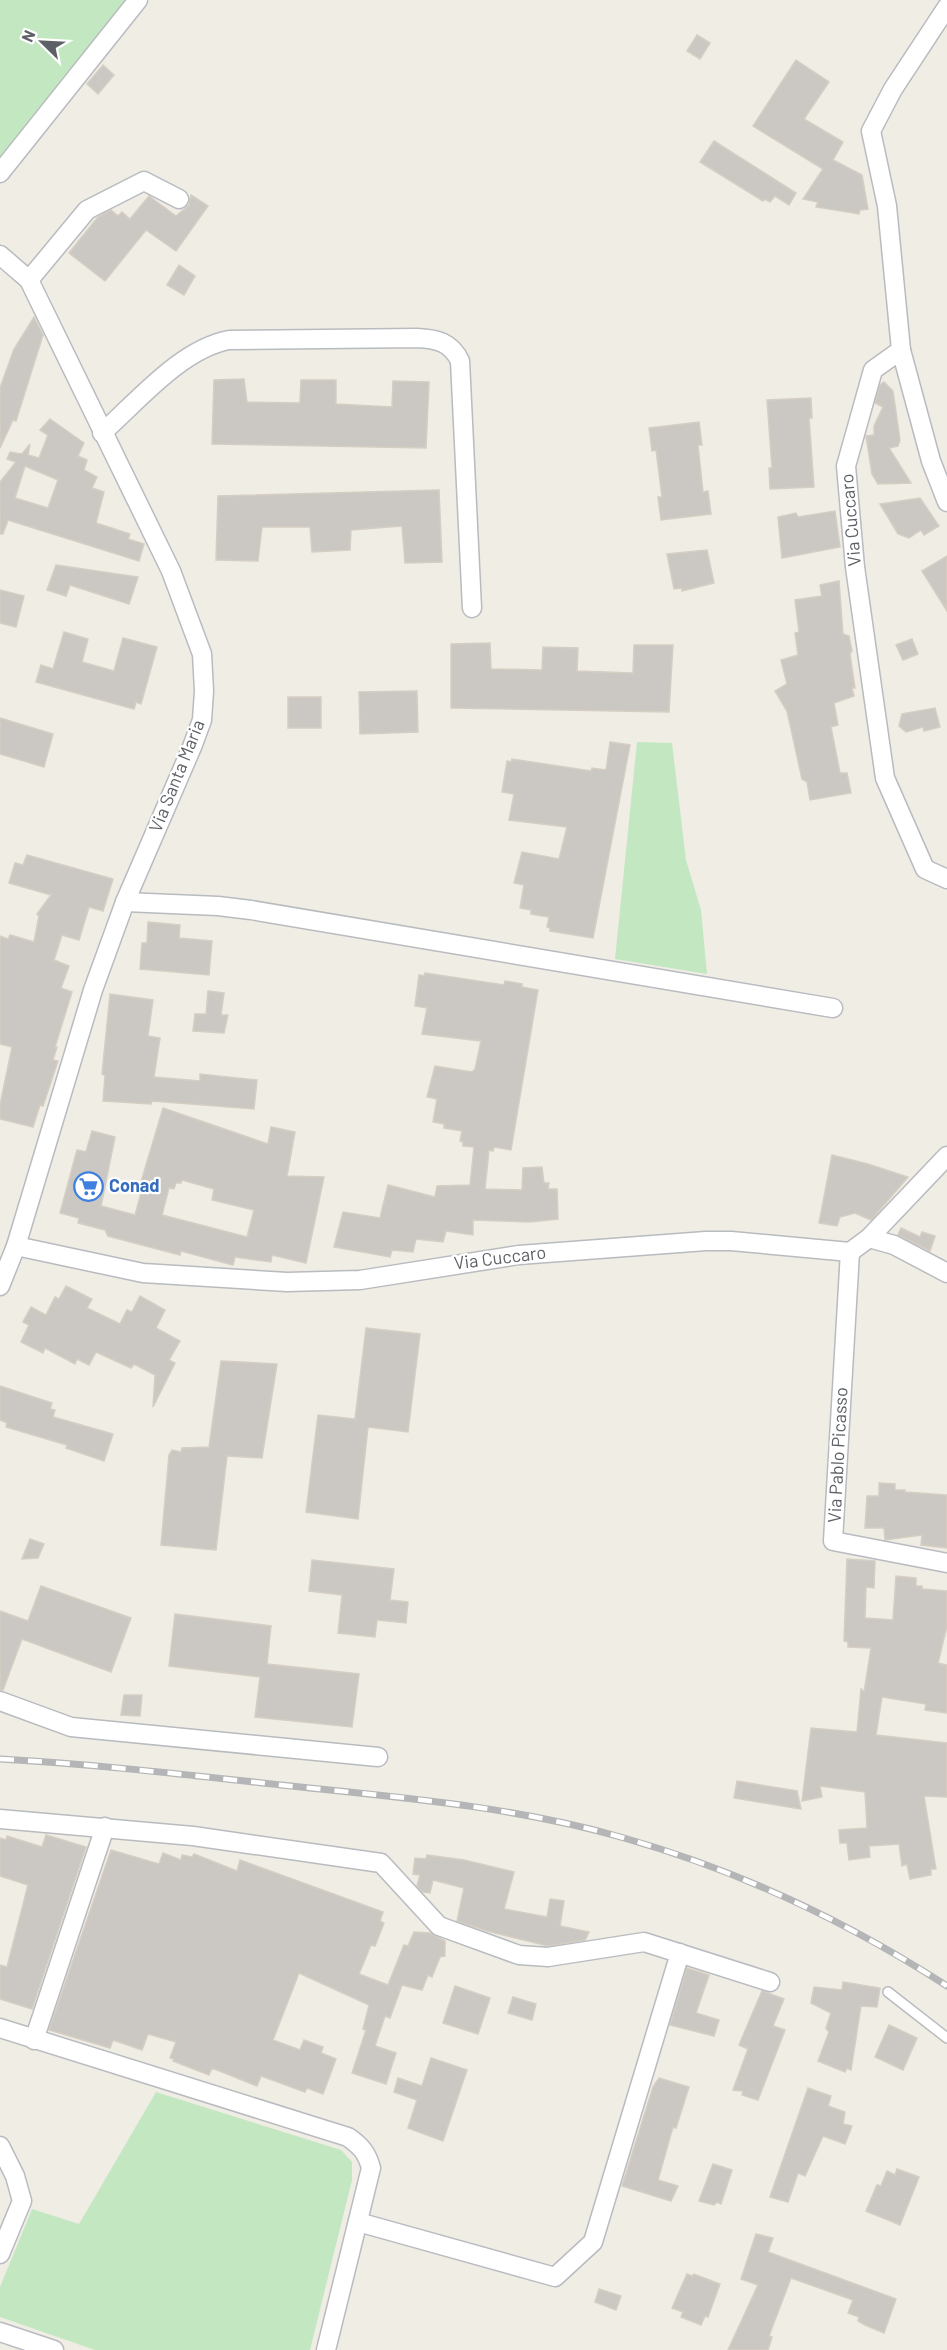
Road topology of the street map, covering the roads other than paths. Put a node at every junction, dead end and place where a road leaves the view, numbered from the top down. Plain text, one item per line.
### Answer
1 (138, 0) edge
2 (947, 7) edge
3 (0, 174) edge
4 (179, 199) dead end
5 (0, 255) edge
6 (29, 280) junction
7 (901, 350) junction
8 (102, 433) junction
9 (947, 502) edge
10 (472, 608) dead end
11 (947, 879) edge
12 (125, 903) junction
13 (832, 1008) dead end
14 (947, 1156) edge
15 (869, 1238) junction
16 (16, 1246) junction
17 (850, 1252) junction
18 (947, 1273) edge
19 (0, 1286) edge
20 (947, 1563) edge
21 (0, 1701) edge
22 (378, 1757) dead end
23 (0, 1819) edge
24 (105, 1827) junction
25 (680, 1953) junction
26 (770, 1982) dead end
27 (888, 1992) dead end
28 (0, 2028) edge
29 (947, 2038) edge
30 (34, 2040) junction
31 (0, 2146) edge
32 (358, 2222) junction
33 (0, 2254) edge
34 (0, 2332) edge
35 (54, 2350) edge
36 (326, 2350) edge

1 - 3 street
2 - 7 street
4 - 6 street
5 - 6 street, Via Santa Maria
6 - 8 street, Via Santa Maria
7 - 9 street
7 - 11 street, Via Cuccaro
8 - 10 street
8 - 12 street, Via Santa Maria
12 - 13 street
12 - 16 street, Via Santa Maria
14 - 15 street
15 - 17 street
15 - 18 street
16 - 17 street, Via Cuccaro
16 - 19 street, Via Santa Maria
17 - 20 street, Via Pablo Picasso
21 - 22 street
23 - 24 street
24 - 25 street
24 - 30 street
25 - 26 street
25 - 32 street
27 - 29 lane
28 - 30 street
30 - 32 street
31 - 33 street
32 - 36 street
34 - 35 street

